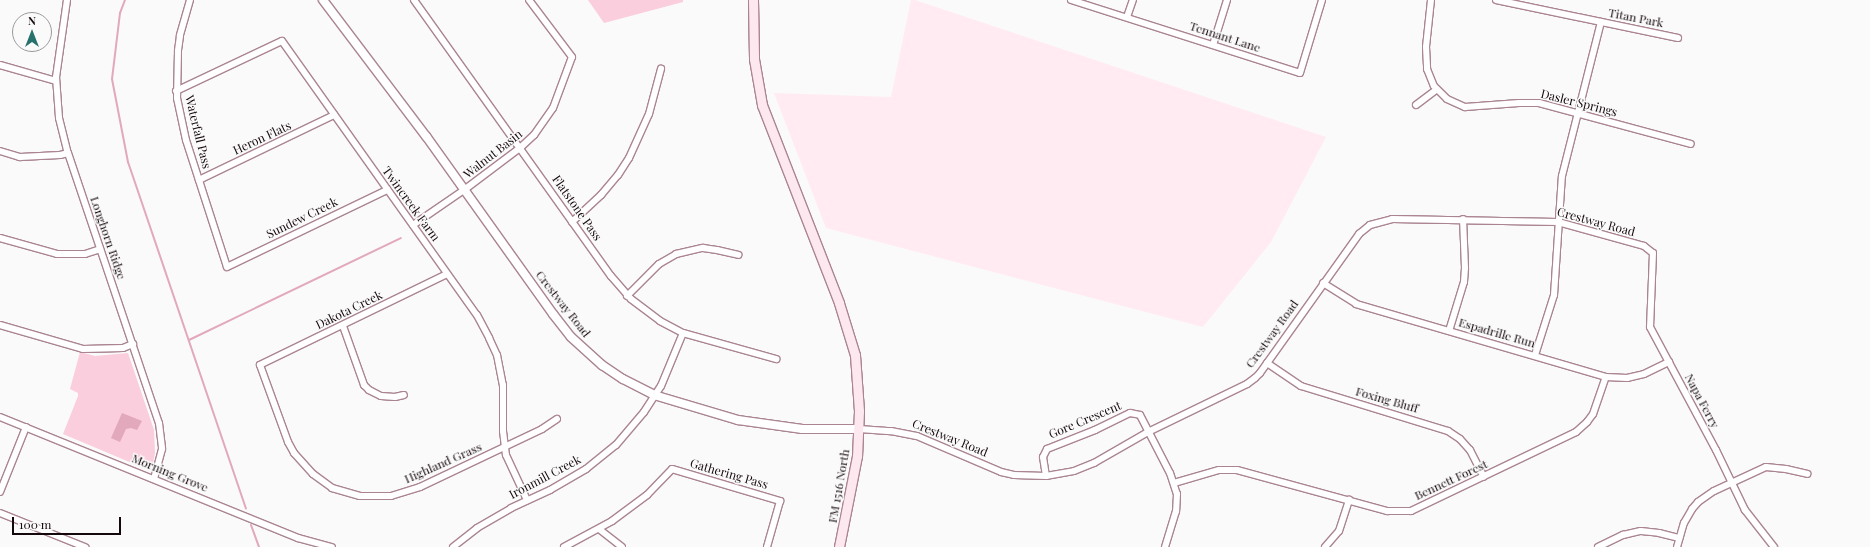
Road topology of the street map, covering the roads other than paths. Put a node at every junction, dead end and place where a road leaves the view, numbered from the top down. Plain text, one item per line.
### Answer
1 (67, 0) edge
2 (190, 0) edge
3 (323, 0) edge
4 (414, 0) edge
5 (530, 0) edge
6 (753, 0) edge
7 (1071, 0) edge
8 (1133, 0) edge
9 (1226, 0) edge
10 (1322, 0) edge
11 (1431, 0) edge
12 (1496, 0) edge
13 (1127, 17) junction
14 (1600, 22) junction
15 (1678, 38) dead end
16 (1214, 45) junction
17 (0, 65) edge
18 (661, 69) dead end
19 (56, 81) junction
20 (1437, 89) junction
21 (176, 91) junction
22 (1416, 105) dead end
23 (1577, 112) junction
24 (334, 115) junction
25 (1691, 144) dead end
26 (519, 148) junction
27 (0, 151) edge
28 (68, 152) junction
29 (199, 180) junction
30 (387, 190) junction
31 (464, 190) junction
32 (1463, 219) junction
33 (572, 222) junction
34 (1558, 222) junction
35 (413, 225) junction
36 (0, 238) edge
37 (100, 249) junction
38 (1653, 253) joint
39 (738, 256) dead end
40 (227, 267) joint
41 (448, 274) junction
42 (1323, 283) junction
43 (628, 296) junction
44 (0, 325) edge
45 (342, 326) junction
46 (1449, 331) junction
47 (683, 332) junction
48 (132, 344) junction
49 (1535, 355) junction
50 (776, 359) dead end
51 (1669, 362) junction
52 (1267, 363) junction
53 (260, 365) joint
54 (1606, 376) junction
55 (404, 395) dead end
56 (654, 395) junction
57 (0, 417) edge
58 (557, 419) dead end
59 (26, 427) junction
60 (859, 429) junction
61 (1148, 432) junction
62 (505, 447) junction
63 (1807, 474) dead end
64 (1046, 476) junction
65 (1484, 477) junction
66 (154, 478) junction
67 (1174, 483) junction
68 (1732, 483) junction
69 (0, 492) edge
70 (526, 500) junction
71 (1349, 500) junction
72 (0, 513) edge
73 (599, 529) junction
74 (1679, 538) junction
75 (85, 547) edge
76 (332, 547) edge
77 (453, 547) edge
78 (564, 547) edge
79 (622, 547) edge
80 (767, 547) edge
81 (839, 547) edge
82 (1165, 547) edge
83 (1325, 547) edge
84 (1598, 547) edge
85 (1676, 547) edge
86 (1774, 547) edge

1 - 19 street, Longhorn Ridge
2 - 21 street, Waterfall Pass
3 - 31 street, Crestway Road
4 - 26 street, Flatstone Pass
5 - 26 street, Walnut Basin
6 - 60 main road, FM 1516 North
7 - 13 street, Tennant Lane
8 - 13 street
9 - 16 street
10 - 16 street, Tennant Lane
11 - 20 street, Dasler Springs
12 - 14 street, Titan Park
13 - 16 street, Tennant Lane
14 - 15 street, Titan Park
14 - 23 street
17 - 19 street
18 - 33 street
19 - 28 street, Longhorn Ridge
20 - 22 street
20 - 23 street, Dasler Springs
21 - 24 street, Twincreek Farm
21 - 29 street, Waterfall Pass
23 - 25 street, Dasler Springs
23 - 34 street
24 - 29 street, Heron Flats
24 - 30 street, Twincreek Farm
26 - 31 street, Walnut Basin
26 - 33 street, Flatstone Pass
27 - 28 street
28 - 37 street, Longhorn Ridge
29 - 40 street, Waterfall Pass
30 - 35 street, Twincreek Farm
30 - 40 street, Sundew Creek
31 - 35 street, Walnut Basin
31 - 56 street, Crestway Road
32 - 34 street, Crestway Road
32 - 42 street, Crestway Road
32 - 46 street
33 - 43 street, Flatstone Pass
34 - 38 street, Crestway Road
34 - 49 street
35 - 41 street, Twincreek Farm
36 - 37 street
37 - 48 street, Longhorn Ridge
38 - 51 street, Napa Ferry
39 - 43 street
41 - 45 street, Dakota Creek
41 - 62 street, Twincreek Farm
42 - 46 street, Espadrille Run
42 - 52 street, Crestway Road
43 - 47 street, Flatstone Pass
44 - 48 street
45 - 53 street, Dakota Creek
45 - 55 street
46 - 49 street, Espadrille Run
47 - 50 street, Flatstone Pass
47 - 56 street, Ironmill Creek
48 - 66 street, Longhorn Ridge
49 - 54 street, Espadrille Run
51 - 54 street, Espadrille Run
51 - 68 street, Napa Ferry
52 - 61 street, Crestway Road
52 - 65 street, Foxing Bluff
53 - 62 street, Highland Grass
54 - 65 street, Bennett Forest
56 - 60 street, Crestway Road
56 - 70 street, Ironmill Creek
57 - 59 street, Morning Grove
58 - 62 street, Highland Grass
59 - 66 street, Morning Grove
59 - 69 street
60 - 64 street, Crestway Road
60 - 81 main road, FM 1516 North
61 - 64 street, Crestway Road
61 - 64 street, Gore Crescent
61 - 67 street
62 - 70 street, Twincreek Farm
63 - 68 street
65 - 71 street, Bennett Forest
66 - 76 street, Morning Grove
67 - 71 street, Bennett Forest
67 - 82 street
68 - 74 street
68 - 86 street, Napa Ferry
70 - 77 street, Ironmill Creek
71 - 83 street
72 - 75 street
73 - 78 street
73 - 79 street
73 - 80 street, Gathering Pass
74 - 84 street
74 - 85 street

